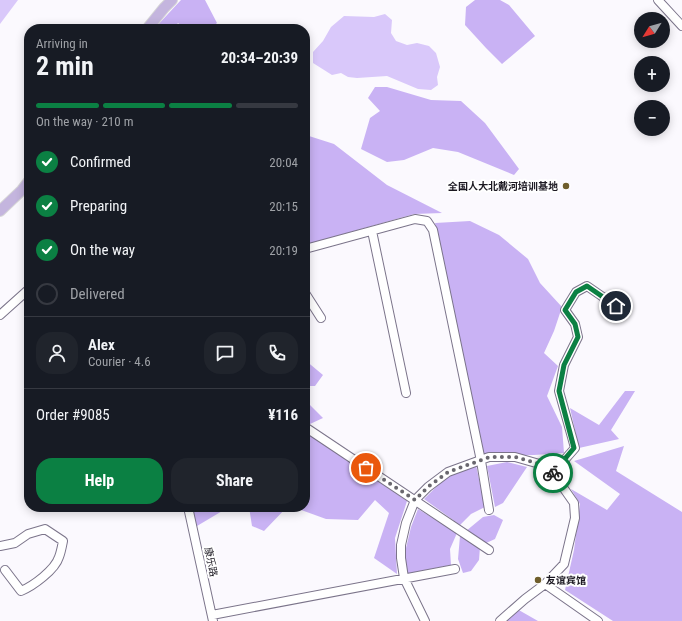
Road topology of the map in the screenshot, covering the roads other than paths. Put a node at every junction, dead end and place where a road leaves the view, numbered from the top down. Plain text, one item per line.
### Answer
1 (172, 0) edge
2 (658, 0) edge
3 (151, 24) edge
4 (682, 26) edge
5 (24, 187) edge
6 (0, 211) edge
7 (372, 231) junction
8 (310, 248) edge
9 (24, 293) edge
10 (310, 301) edge
11 (616, 306) dead end
12 (0, 315) edge
13 (322, 318) dead end
14 (406, 393) dead end
15 (310, 430) edge
16 (481, 460) junction
17 (553, 473) junction
18 (415, 500) junction
19 (489, 510) dead end
20 (189, 512) edge
21 (0, 546) edge
22 (489, 550) dead end
23 (455, 569) dead end
24 (5, 570) dead end
25 (404, 578) junction
26 (545, 584) junction
27 (213, 618) edge
28 (425, 621) edge
29 (500, 621) edge
30 (598, 621) edge

1 - 3 main road
2 - 4 street
5 - 6 main road
7 - 8 street
7 - 14 street
7 - 16 street
9 - 12 street
10 - 13 street
11 - 17 street
15 - 18 street
16 - 17 street
16 - 18 street
16 - 19 street
17 - 26 street
18 - 22 street
18 - 25 street
20 - 27 street, 康乐路
21 - 24 street
23 - 25 street
25 - 27 street
25 - 28 street
26 - 29 street
26 - 30 street

